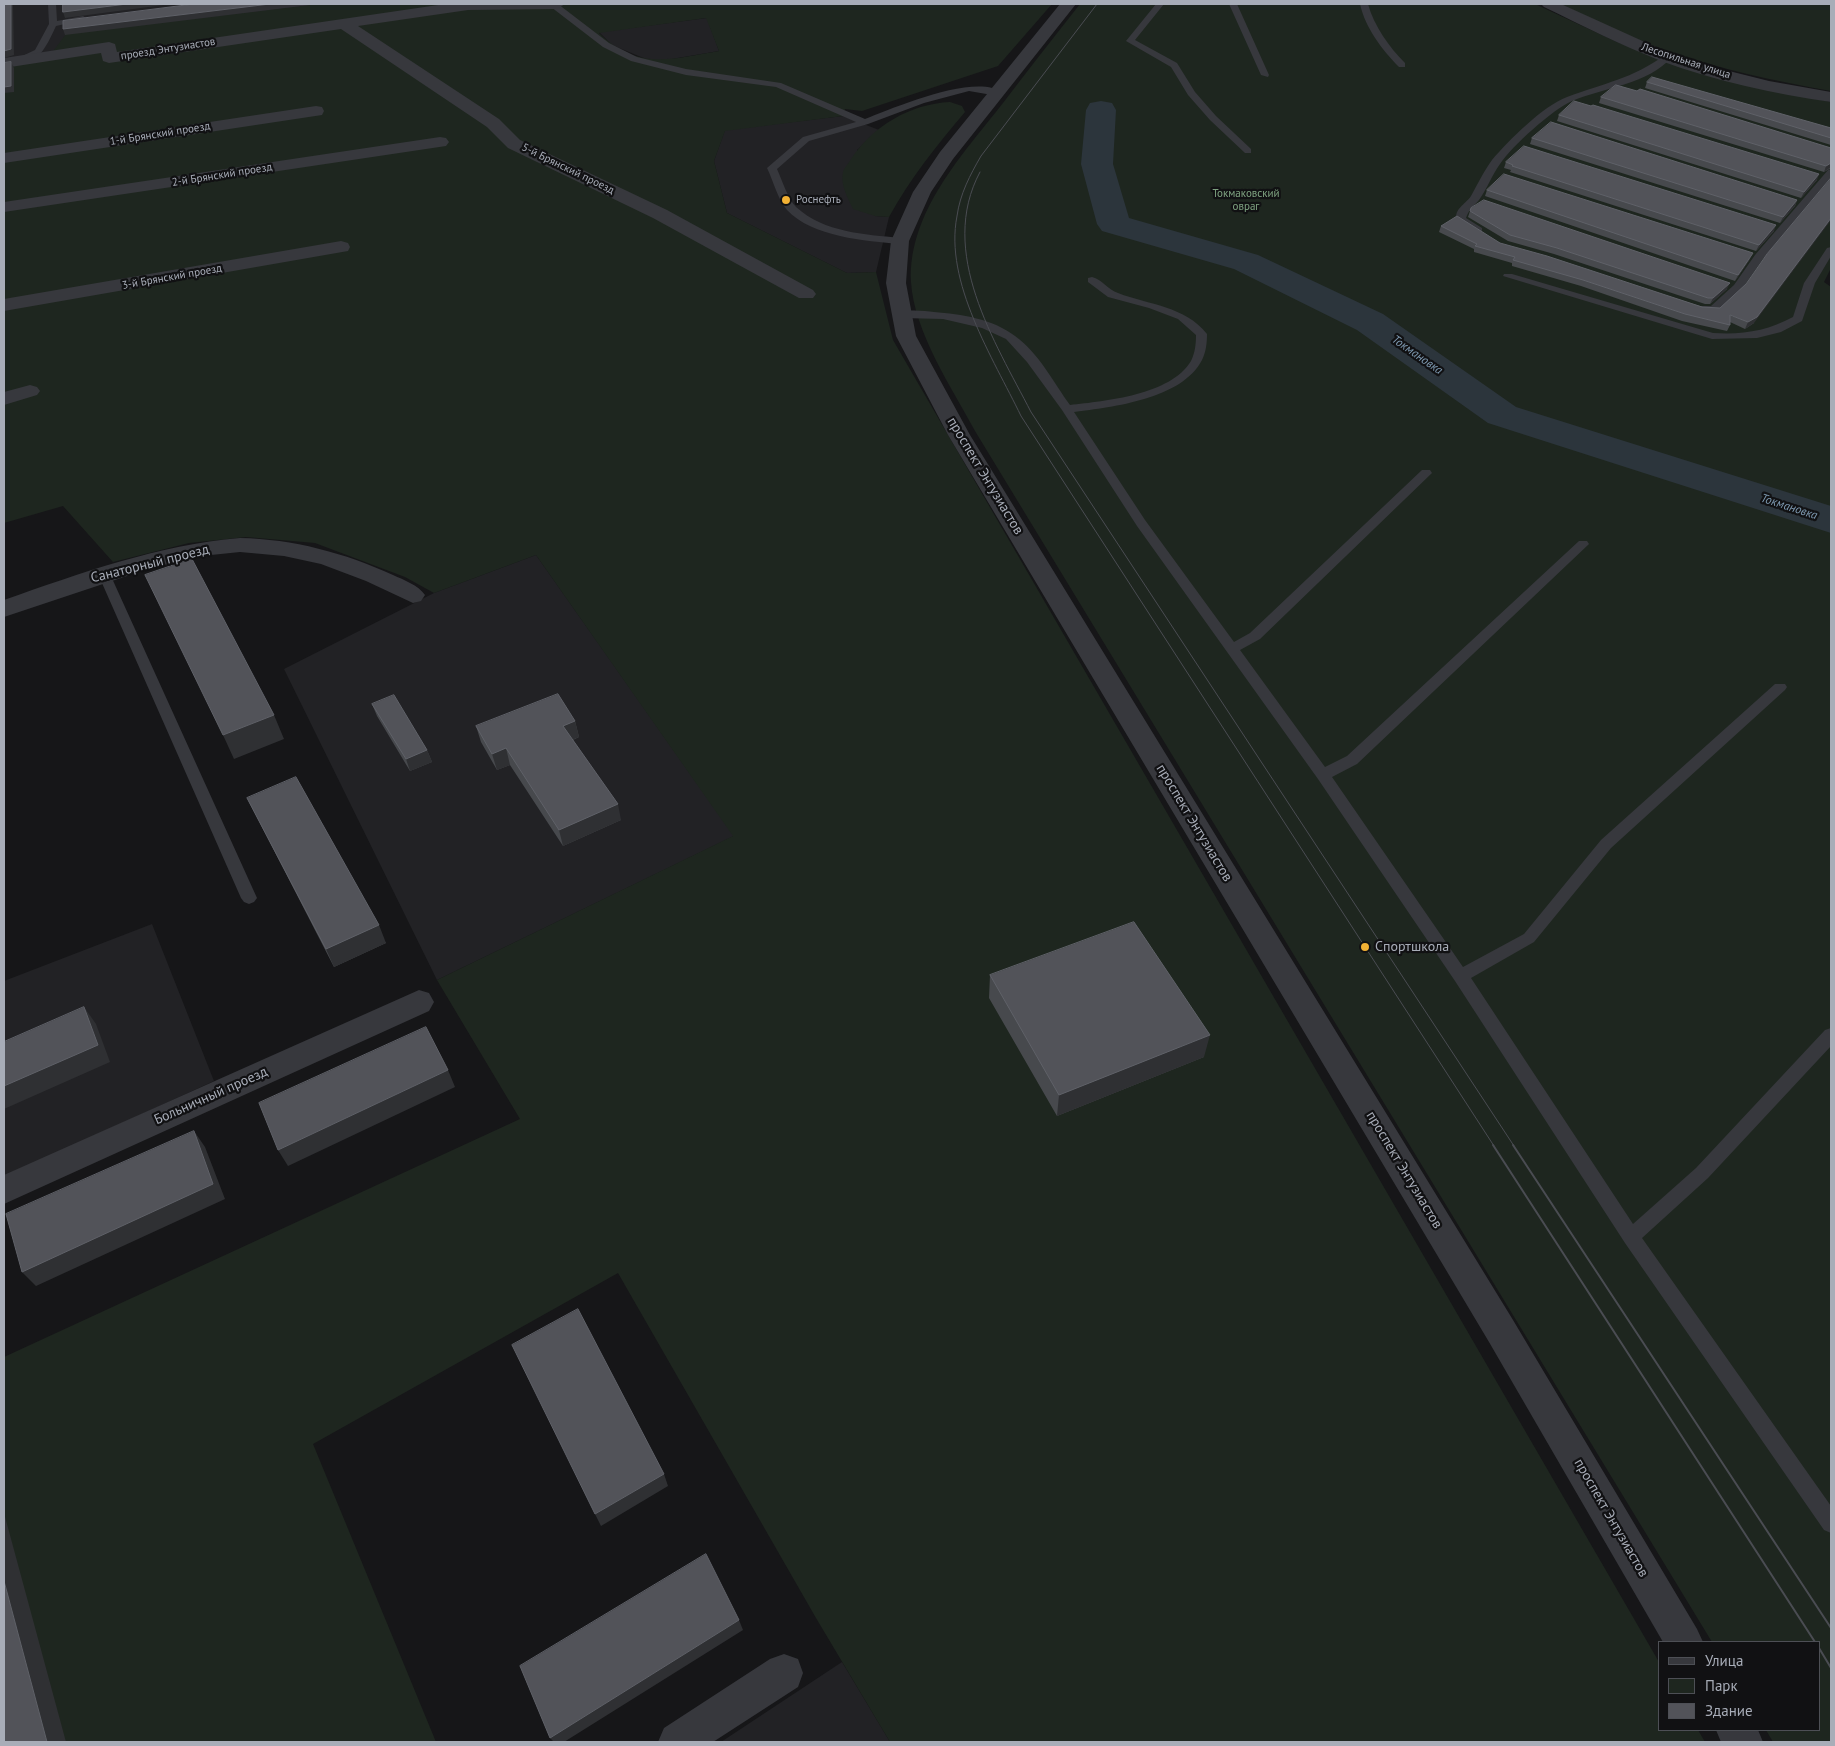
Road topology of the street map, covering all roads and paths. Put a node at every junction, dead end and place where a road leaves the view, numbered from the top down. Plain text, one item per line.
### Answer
1 (52, 4) edge
2 (556, 4) edge
3 (1068, 4) edge
4 (1160, 4) edge
5 (1233, 4) edge
6 (1364, 4) edge
7 (1548, 4) edge
8 (90, 18) edge
9 (343, 23) junction
10 (53, 24) junction
11 (1668, 58) junction
12 (11, 62) edge
13 (1402, 65) dead end
14 (1265, 75) dead end
15 (1619, 84) junction
16 (1637, 90) edge
17 (998, 93) junction
18 (1831, 98) edge
19 (1569, 99) junction
20 (1588, 105) edge
21 (316, 111) dead end
22 (865, 122) junction
23 (440, 142) dead end
24 (1248, 151) dead end
25 (4, 158) edge
26 (1825, 175) edge
27 (4, 208) edge
28 (1486, 235) edge
29 (900, 240) junction
30 (341, 246) dead end
31 (1831, 250) edge
32 (1508, 276) dead end
33 (1092, 280) dead end
34 (806, 294) dead end
35 (1686, 303) edge
36 (4, 305) edge
37 (902, 315) junction
38 (30, 391) dead end
39 (4, 398) edge
40 (1067, 409) junction
41 (1426, 473) dead end
42 (1583, 544) dead end
43 (104, 574) junction
44 (413, 596) dead end
45 (4, 610) edge
46 (1232, 649) junction
47 (1780, 687) dead end
48 (1323, 775) junction
49 (249, 898) dead end
50 (1461, 976) junction
51 (419, 1002) dead end
52 (1831, 1035) edge
53 (4, 1190) edge
54 (1631, 1237) junction
55 (1831, 1523) edge
56 (1683, 1641) edge
57 (784, 1673) dead end
58 (1737, 1731) edge
59 (678, 1742) edge
60 (1743, 1742) edge

1 - 10 lane
2 - 9 street
2 - 22 lane
3 - 17 street, проспект Энтузиастов
4 - 24 lane
5 - 14 lane
6 - 13 lane
7 - 11 street, Лесопильная улица
8 - 10 lane
9 - 12 street, проезд Энтузиастов
9 - 34 street, 5-й Брянский проезд
10 - 12 lane
11 - 15 lane
11 - 18 street, Лесопильная улица
15 - 16 lane
15 - 19 lane
17 - 22 lane
17 - 29 street, проспект Энтузиастов
19 - 20 lane
19 - 28 lane
21 - 25 street, 1-й Брянский проезд
22 - 29 lane
23 - 27 street, 2-й Брянский проезд
26 - 35 lane
29 - 37 street, проспект Энтузиастов
30 - 36 street, 3-й Брянский проезд
31 - 32 lane
33 - 40 lane
37 - 40 lane
37 - 56 street, проспект Энтузиастов
38 - 39 street
40 - 46 lane
41 - 46 lane
42 - 48 lane
43 - 44 street, Санаторный проезд
43 - 45 street, Санаторный проезд
43 - 49 lane
46 - 48 lane
47 - 50 lane
48 - 50 lane
50 - 54 lane
51 - 53 street, Больничный проезд
52 - 54 lane
54 - 55 lane
57 - 59 street
58 - 60 street

